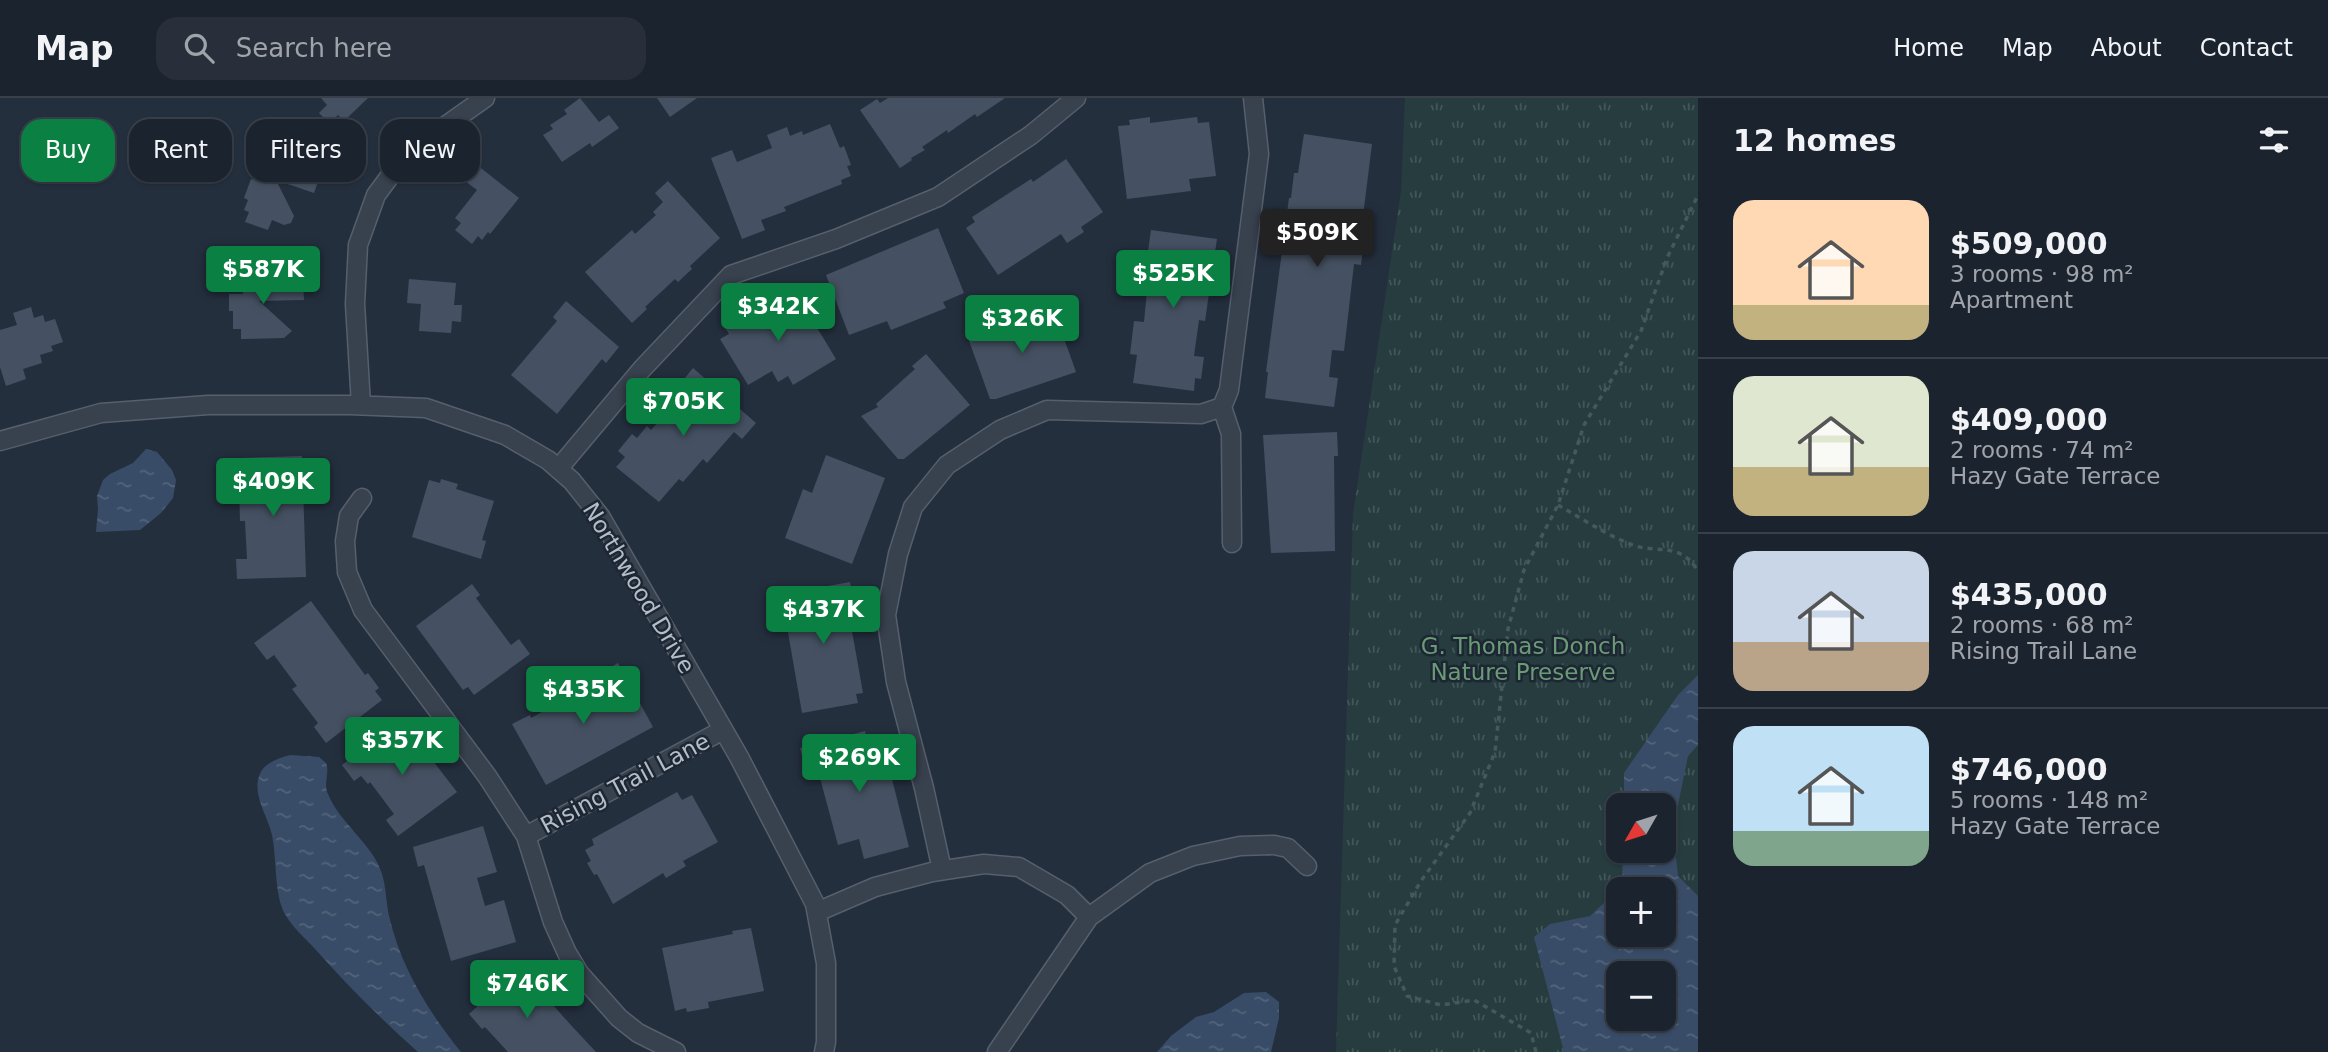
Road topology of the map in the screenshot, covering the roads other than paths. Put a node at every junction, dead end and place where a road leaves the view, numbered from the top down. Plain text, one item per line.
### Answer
1 (485, 98) edge
2 (1076, 98) edge
3 (1253, 98) edge
4 (361, 405) junction
5 (1222, 407) junction
6 (0, 441) edge
7 (558, 469) junction
8 (362, 498) dead end
9 (1232, 543) dead end
10 (723, 730) junction
11 (526, 836) junction
12 (1307, 866) dead end
13 (942, 870) junction
14 (817, 912) junction
15 (1089, 917) junction
16 (676, 1052) edge
17 (824, 1052) edge
18 (996, 1052) edge

1 - 4 street
2 - 7 street
3 - 5 street
4 - 6 street, Northwood Drive
4 - 7 street, Northwood Drive
5 - 9 street
5 - 13 street
7 - 10 street, Northwood Drive
8 - 11 street
10 - 11 street, Rising Trail Lane
10 - 14 street, Northwood Drive
11 - 16 street
12 - 15 street
13 - 14 street
13 - 15 street
14 - 17 street, Northwood Drive
15 - 18 street

